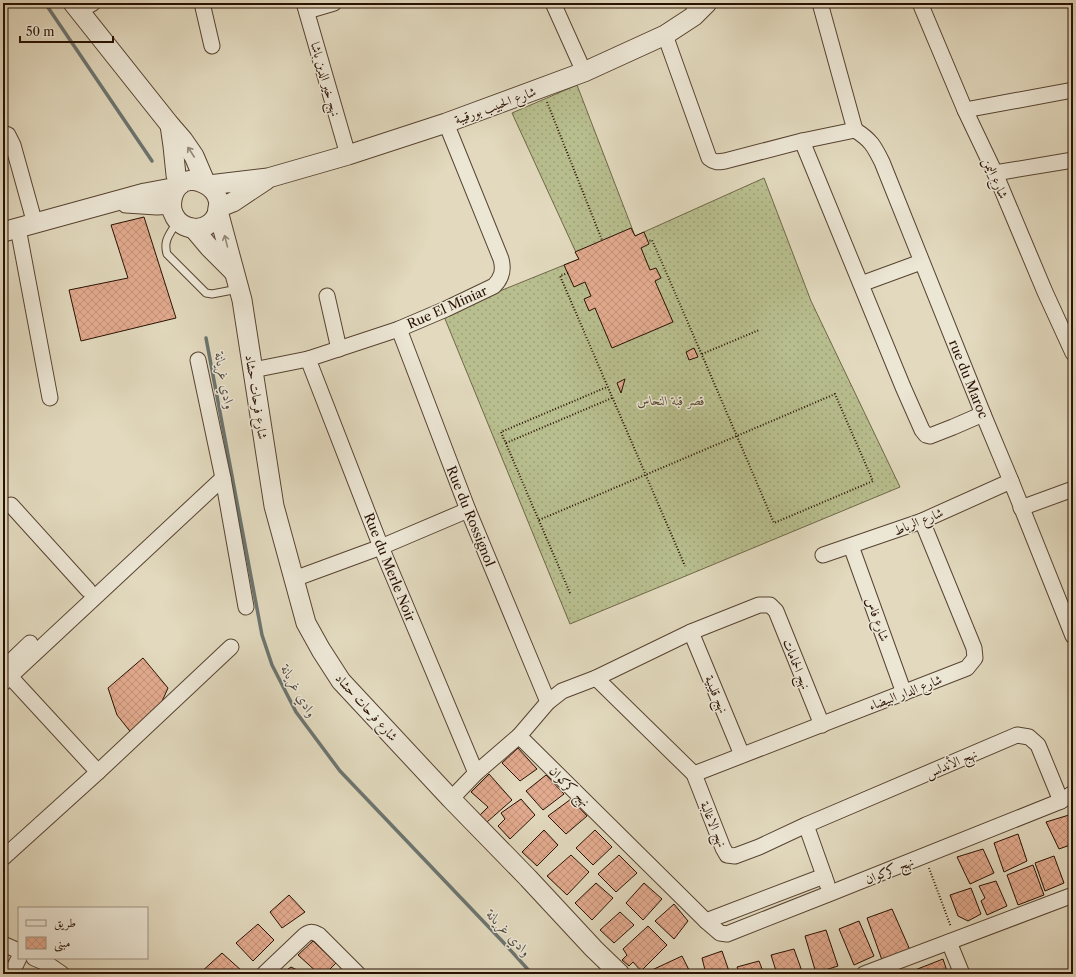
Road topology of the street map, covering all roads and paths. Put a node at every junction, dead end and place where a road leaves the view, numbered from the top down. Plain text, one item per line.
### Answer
1 (202, 3) edge
2 (334, 3) edge
3 (553, 3) edge
4 (820, 3) edge
5 (920, 3) edge
6 (82, 6) edge
7 (305, 7) edge
8 (697, 7) edge
9 (665, 35) junction
10 (212, 46) dead end
11 (584, 72) junction
12 (542, 88) junction
13 (1073, 90) edge
14 (965, 110) junction
15 (446, 123) junction
16 (170, 125) junction
17 (855, 130) junction
18 (3, 133) edge
19 (802, 142) junction
20 (348, 155) junction
21 (1073, 160) edge
22 (995, 173) junction
23 (268, 178) junction
24 (208, 184) junction
25 (179, 186) junction
26 (111, 202) junction
27 (218, 210) junction
28 (181, 218) junction
29 (19, 228) edge
30 (602, 240) dead end
31 (648, 241) dead end
32 (921, 262) junction
33 (233, 271) junction
34 (568, 273) dead end
35 (861, 284) junction
36 (238, 289) junction
37 (328, 296) dead end
38 (399, 329) junction
39 (759, 330) dead end
40 (339, 349) junction
41 (1073, 353) edge
42 (702, 354) junction
43 (308, 359) junction
44 (198, 360) dead end
45 (253, 370) junction
46 (607, 387) junction
47 (50, 398) dead end
48 (612, 398) junction
49 (983, 414) junction
50 (737, 436) junction
51 (506, 443) junction
52 (222, 473) junction
53 (645, 475) junction
54 (1011, 481) junction
55 (1073, 489) edge
56 (11, 505) dead end
57 (1021, 508) junction
58 (468, 510) junction
59 (539, 520) junction
60 (922, 521) junction
61 (851, 546) junction
62 (381, 547) junction
63 (823, 555) dead end
64 (684, 566) dead end
65 (294, 580) junction
66 (88, 590) junction
67 (570, 592) dead end
68 (246, 607) dead end
69 (691, 632) junction
70 (1073, 636) edge
71 (230, 647) dead end
72 (5, 674) edge
73 (596, 678) junction
74 (904, 693) junction
75 (548, 702) junction
76 (822, 725) junction
77 (519, 736) junction
78 (742, 755) junction
79 (98, 772) junction
80 (476, 772) junction
81 (694, 774) junction
82 (1067, 797) edge
83 (451, 800) junction
84 (806, 825) junction
85 (925, 855) junction
86 (3, 858) edge
87 (824, 876) junction
88 (831, 893) junction
89 (1073, 895) edge
90 (706, 921) junction
91 (952, 941) junction
92 (3, 944) edge
93 (18, 951) edge
94 (18, 959) edge
95 (36, 959) edge
96 (11, 974) edge
97 (62, 974) edge
98 (264, 974) edge
99 (358, 974) edge
100 (620, 974) edge
101 (864, 974) edge
102 (962, 974) edge

1 - 10 street
2 - 7 street
3 - 11 street
4 - 17 street
5 - 14 street, شارع اليمن
6 - 16 street
7 - 20 street, نهج خير الدين باشا
8 - 9 street, شارع الحبيب بورقيبة
9 - 11 street, شارع الحبيب بورقيبة
9 - 19 street
11 - 12 street, شارع الحبيب بورقيبة
12 - 15 street, شارع الحبيب بورقيبة
12 - 30 path
13 - 14 street
14 - 22 street, شارع اليمن
15 - 20 street, شارع الحبيب بورقيبة
15 - 38 street, Rue El Miniar
24 -> 16 street
16 - 25 street
17 - 19 street
17 - 32 street, rue du Maroc
18 - 29 street
19 - 35 street
20 - 23 street, شارع الحبيب بورقيبة
21 - 22 street
22 - 41 street, شارع اليمن
23 - 24 street, شارع الحبيب بورقيبة
23 - 27 street, شارع الحبيب بورقيبة
24 - 25 street
24 - 27 street
25 - 26 street
25 - 28 street
26 - 28 street
26 - 29 street
27 - 28 street
33 -> 27 street, شارع فرحات حشاد
28 - 33 street, شارع فرحات حشاد
28 - 36 lane
29 - 47 street
31 - 42 path
32 - 35 street
32 - 49 street, rue du Maroc
33 - 36 street, شارع فرحات حشاد
34 - 46 path
35 - 49 street
36 - 45 street, شارع فرحات حشاد
37 - 40 street
38 - 40 street, Rue El Miniar
38 - 58 street, Rue du Rossignol
39 - 42 path
40 - 43 street, Rue El Miniar
42 - 50 path
43 - 45 street, Rue El Miniar
43 - 62 street, Rue du Merle Noir
44 - 52 street
45 - 65 street, شارع فرحات حشاد
46 - 48 path
46 - 51 path
48 - 51 path
48 - 53 path
49 - 54 street, rue du Maroc
50 - 50 path
50 - 53 path
51 - 59 path
52 - 66 street
52 - 68 street
52 - 72 street
53 - 59 path
53 - 64 path
54 - 57 street, rue du Maroc
54 - 60 street, شارع الرباط
55 - 57 street
56 - 66 street
57 - 70 street, rue du Maroc
58 - 62 street
58 - 75 street, Rue du Rossignol
59 - 67 path
60 - 61 street, شارع الرباط
60 - 74 street, شارع الدار البيضاء
61 - 63 street, شارع الرباط
61 - 74 street, شارع فاس
62 - 65 street
62 - 80 street, Rue du Merle Noir
65 - 83 street, شارع فرحات حشاد
66 - 72 street
69 - 73 street
69 - 76 street, نهج الحمامات
69 - 78 street, نهج قليبية
71 - 79 street
72 - 79 street
73 - 75 street
73 - 81 street, نهج الاغالبة
74 - 76 street, شارع الدار البيضاء
75 - 77 street
76 - 78 street, شارع الدار البيضاء
77 - 80 street
77 - 90 street, نهج كركوان
78 - 81 street, شارع الدار البيضاء
79 - 86 street
80 - 83 street
81 - 84 street, نهج الاغالبة
82 - 84 street, نهج الأندلس
82 - 85 street, نهج كركوان
83 - 100 street, شارع فرحات حشاد
84 - 87 street
85 - 88 street, نهج كركوان
85 - 91 path
87 - 88 street
87 - 90 street
88 - 90 street, نهج كركوان
89 - 91 street
91 - 101 street
91 - 102 street
92 - 93 street
94 - 96 street
95 - 97 street
98 - 99 street

